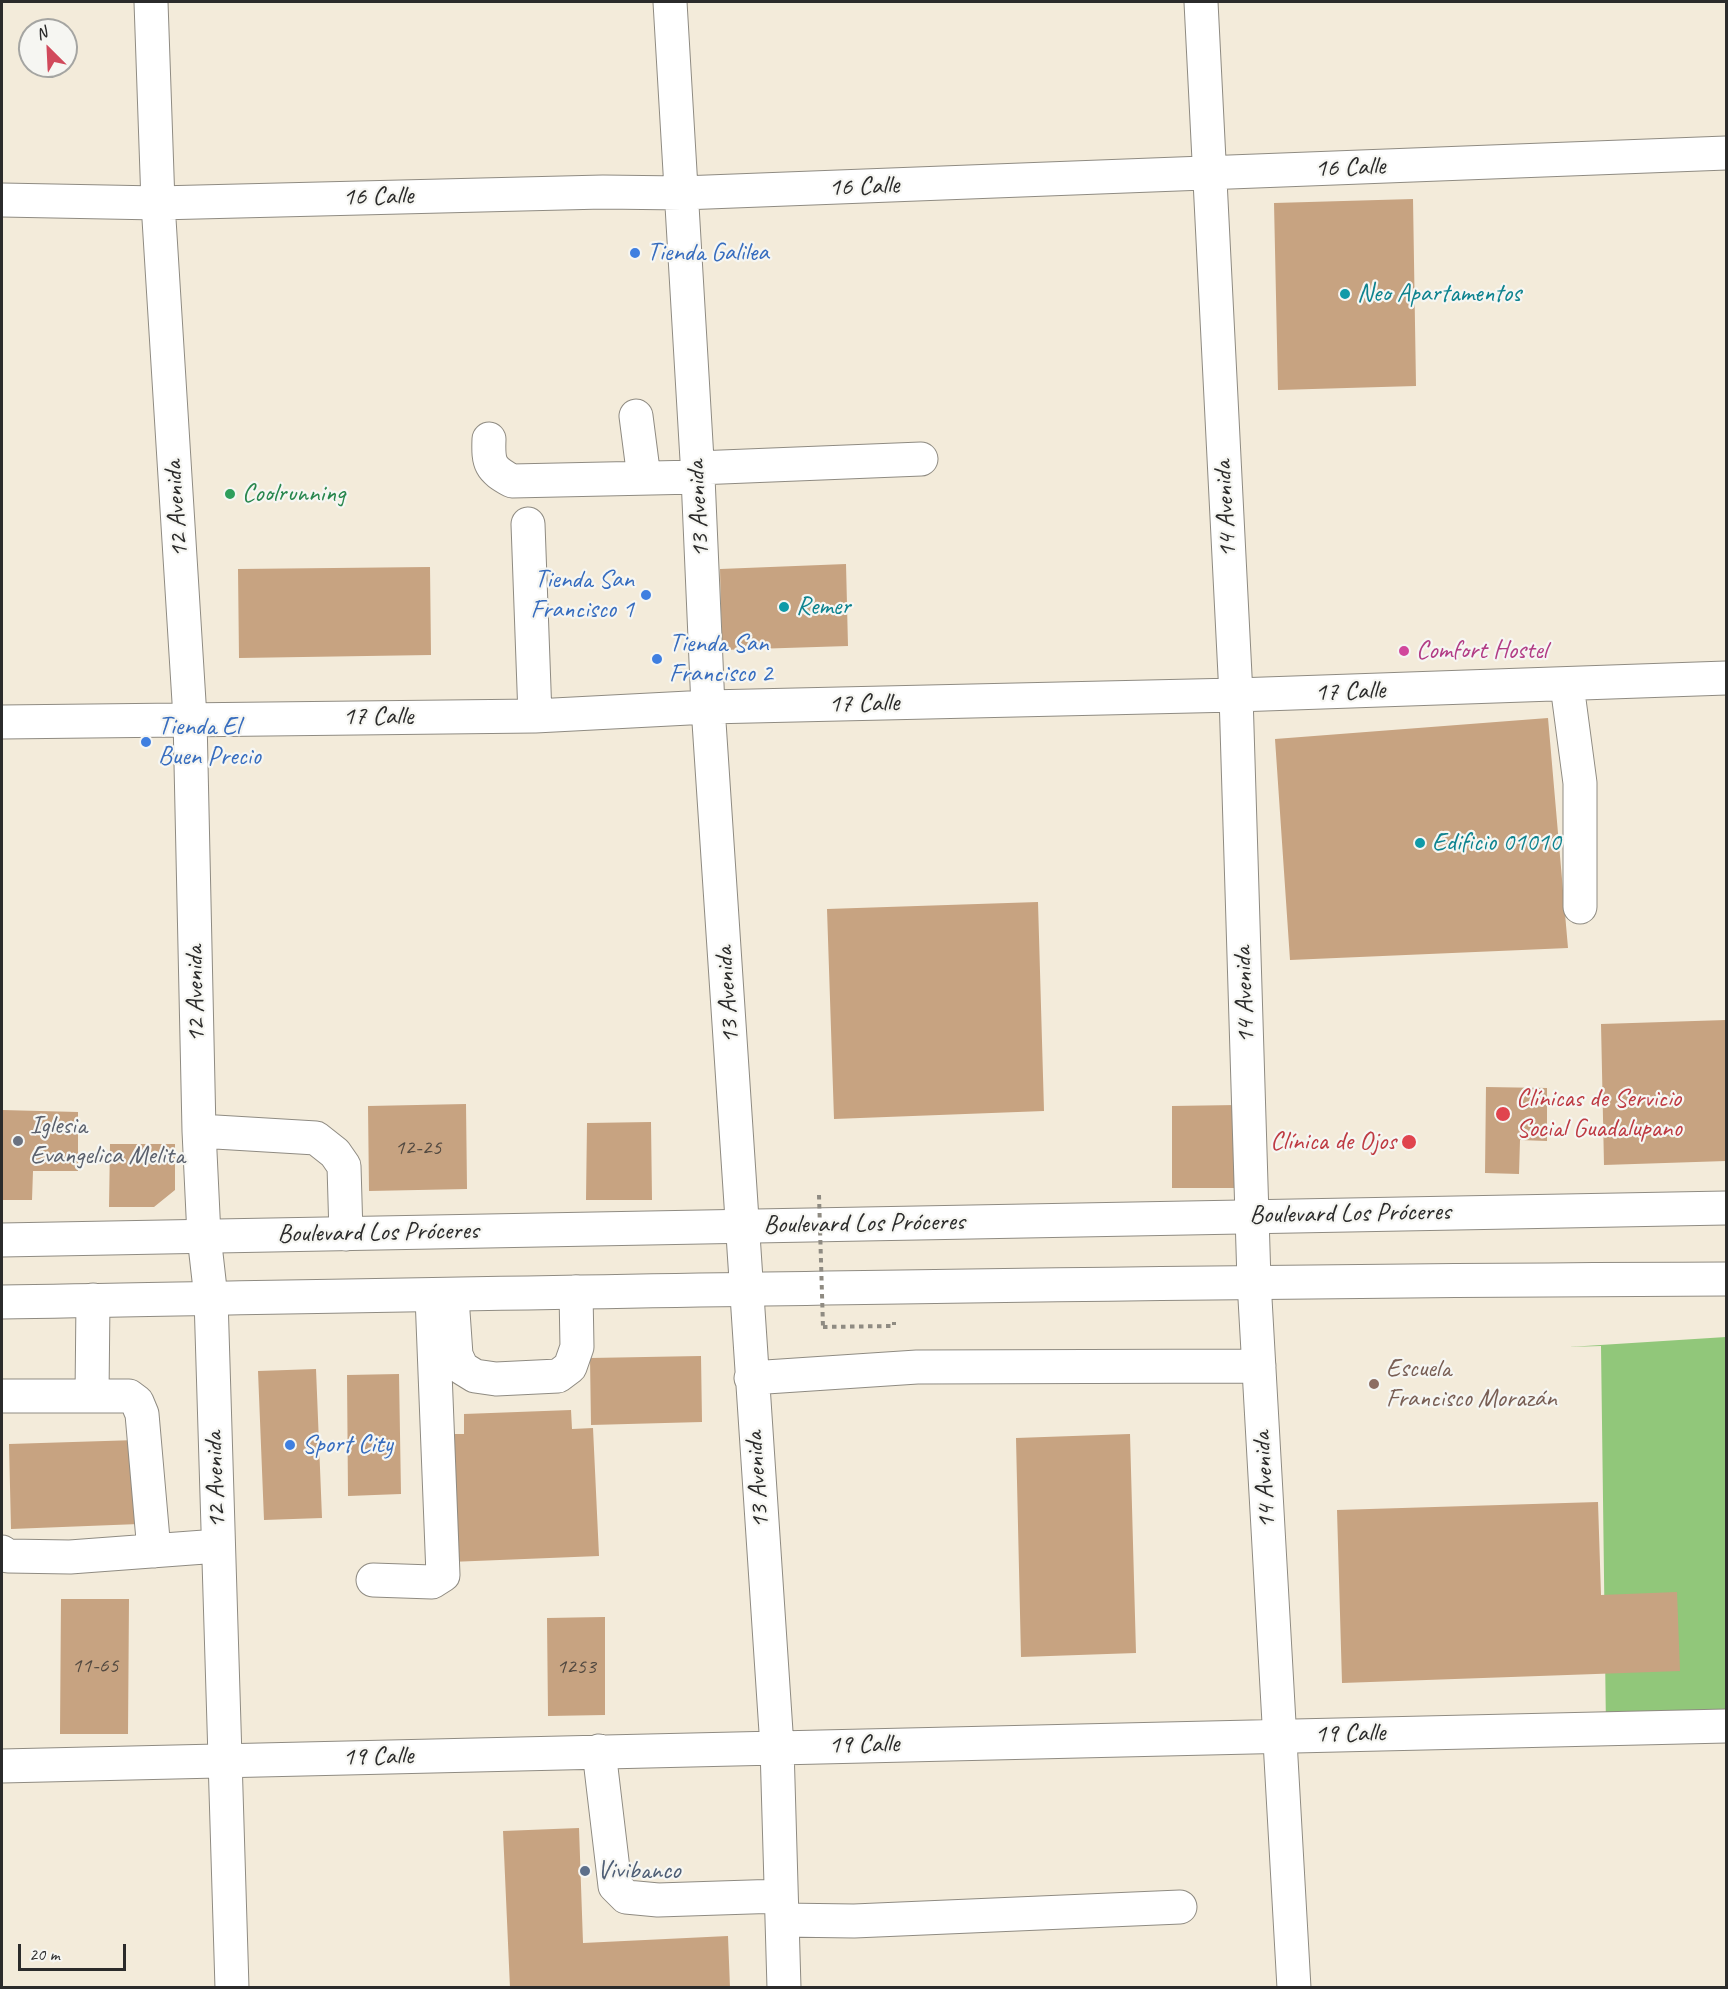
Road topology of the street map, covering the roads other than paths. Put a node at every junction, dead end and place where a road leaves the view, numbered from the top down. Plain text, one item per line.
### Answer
1 (151, 2) edge
2 (670, 2) edge
3 (1201, 2) edge
4 (1726, 153) edge
5 (1209, 174) junction
6 (682, 193) junction
7 (2, 200) edge
8 (158, 203) junction
9 (636, 416) dead end
10 (489, 439) dead end
11 (921, 459) dead end
12 (697, 473) junction
13 (644, 478) junction
14 (528, 524) dead end
15 (1726, 678) edge
16 (1568, 685) junction
17 (1236, 695) junction
18 (708, 707) junction
19 (536, 716) junction
20 (190, 718) junction
21 (2, 722) edge
22 (1581, 907) dead end
23 (199, 1131) junction
24 (1726, 1208) edge
25 (1251, 1216) junction
26 (742, 1227) junction
27 (346, 1234) junction
28 (204, 1236) junction
29 (2, 1240) edge
30 (1726, 1279) edge
31 (1254, 1281) junction
32 (745, 1287) junction
33 (576, 1292) junction
34 (442, 1296) junction
35 (211, 1298) junction
36 (93, 1300) junction
37 (2, 1302) edge
38 (1258, 1366) junction
39 (751, 1378) junction
40 (2, 1396) edge
41 (92, 1396) junction
42 (218, 1546) junction
43 (154, 1551) junction
44 (2, 1552) edge
45 (373, 1580) dead end
46 (1726, 1726) edge
47 (1279, 1736) junction
48 (777, 1747) junction
49 (599, 1751) junction
50 (224, 1761) junction
51 (2, 1766) edge
52 (1180, 1907) dead end
53 (782, 1908) junction
54 (232, 1988) edge
55 (784, 1988) edge
56 (1294, 1988) edge

1 - 8 main road, 12 Avenida
2 - 6 main road, 13 Avenida
3 - 5 main road, 14 Avenida
4 - 5 main road, 16 Calle
5 - 6 main road, 16 Calle
5 - 17 main road, 14 Avenida
6 - 8 main road, 16 Calle
6 - 12 main road, 13 Avenida
7 - 8 main road, 16 Calle
8 - 20 main road, 12 Avenida
9 - 13 main road
10 - 13 main road
11 - 12 main road
12 - 13 main road
12 - 18 main road, 13 Avenida
14 - 19 main road
15 - 16 main road, 17 Calle
16 - 17 main road, 17 Calle
16 - 22 main road
17 - 18 main road, 17 Calle
17 - 25 main road, 14 Avenida
18 - 19 main road, 17 Calle
18 - 26 main road, 13 Avenida
19 - 20 main road, 17 Calle
20 - 21 main road, 17 Calle
20 - 23 main road, 12 Avenida
23 - 27 main road
23 - 28 main road, 12 Avenida
24 - 25 main road, Boulevard Los Próceres
25 - 26 main road, Boulevard Los Próceres
25 - 31 main road, 14 Avenida
26 - 27 main road, Boulevard Los Próceres
26 - 32 main road, 13 Avenida
27 - 28 main road, Boulevard Los Próceres
28 - 29 main road, Boulevard Los Próceres
28 - 35 main road, 12 Avenida
30 - 31 main road
31 - 32 main road
31 - 38 main road, 14 Avenida
32 - 33 main road
32 - 39 main road, 13 Avenida
33 - 34 main road
33 - 34 main road
34 - 35 main road
34 - 45 main road
35 - 36 main road
35 - 42 main road, 12 Avenida
36 - 37 main road
36 - 41 main road
38 - 39 main road
38 - 47 main road, 14 Avenida
39 - 48 main road, 13 Avenida
40 - 41 main road
41 - 43 main road
42 - 43 main road
42 - 50 main road, 12 Avenida
43 - 44 main road
46 - 47 main road, 19 Calle
47 - 48 main road, 19 Calle
47 - 56 main road, 14 Avenida
48 - 49 main road, 19 Calle
48 - 53 main road, 13 Avenida
49 - 50 main road, 19 Calle
49 - 53 main road
50 - 51 main road, 19 Calle
50 - 54 main road, 12 Avenida
52 - 53 main road
53 - 55 main road, 13 Avenida

